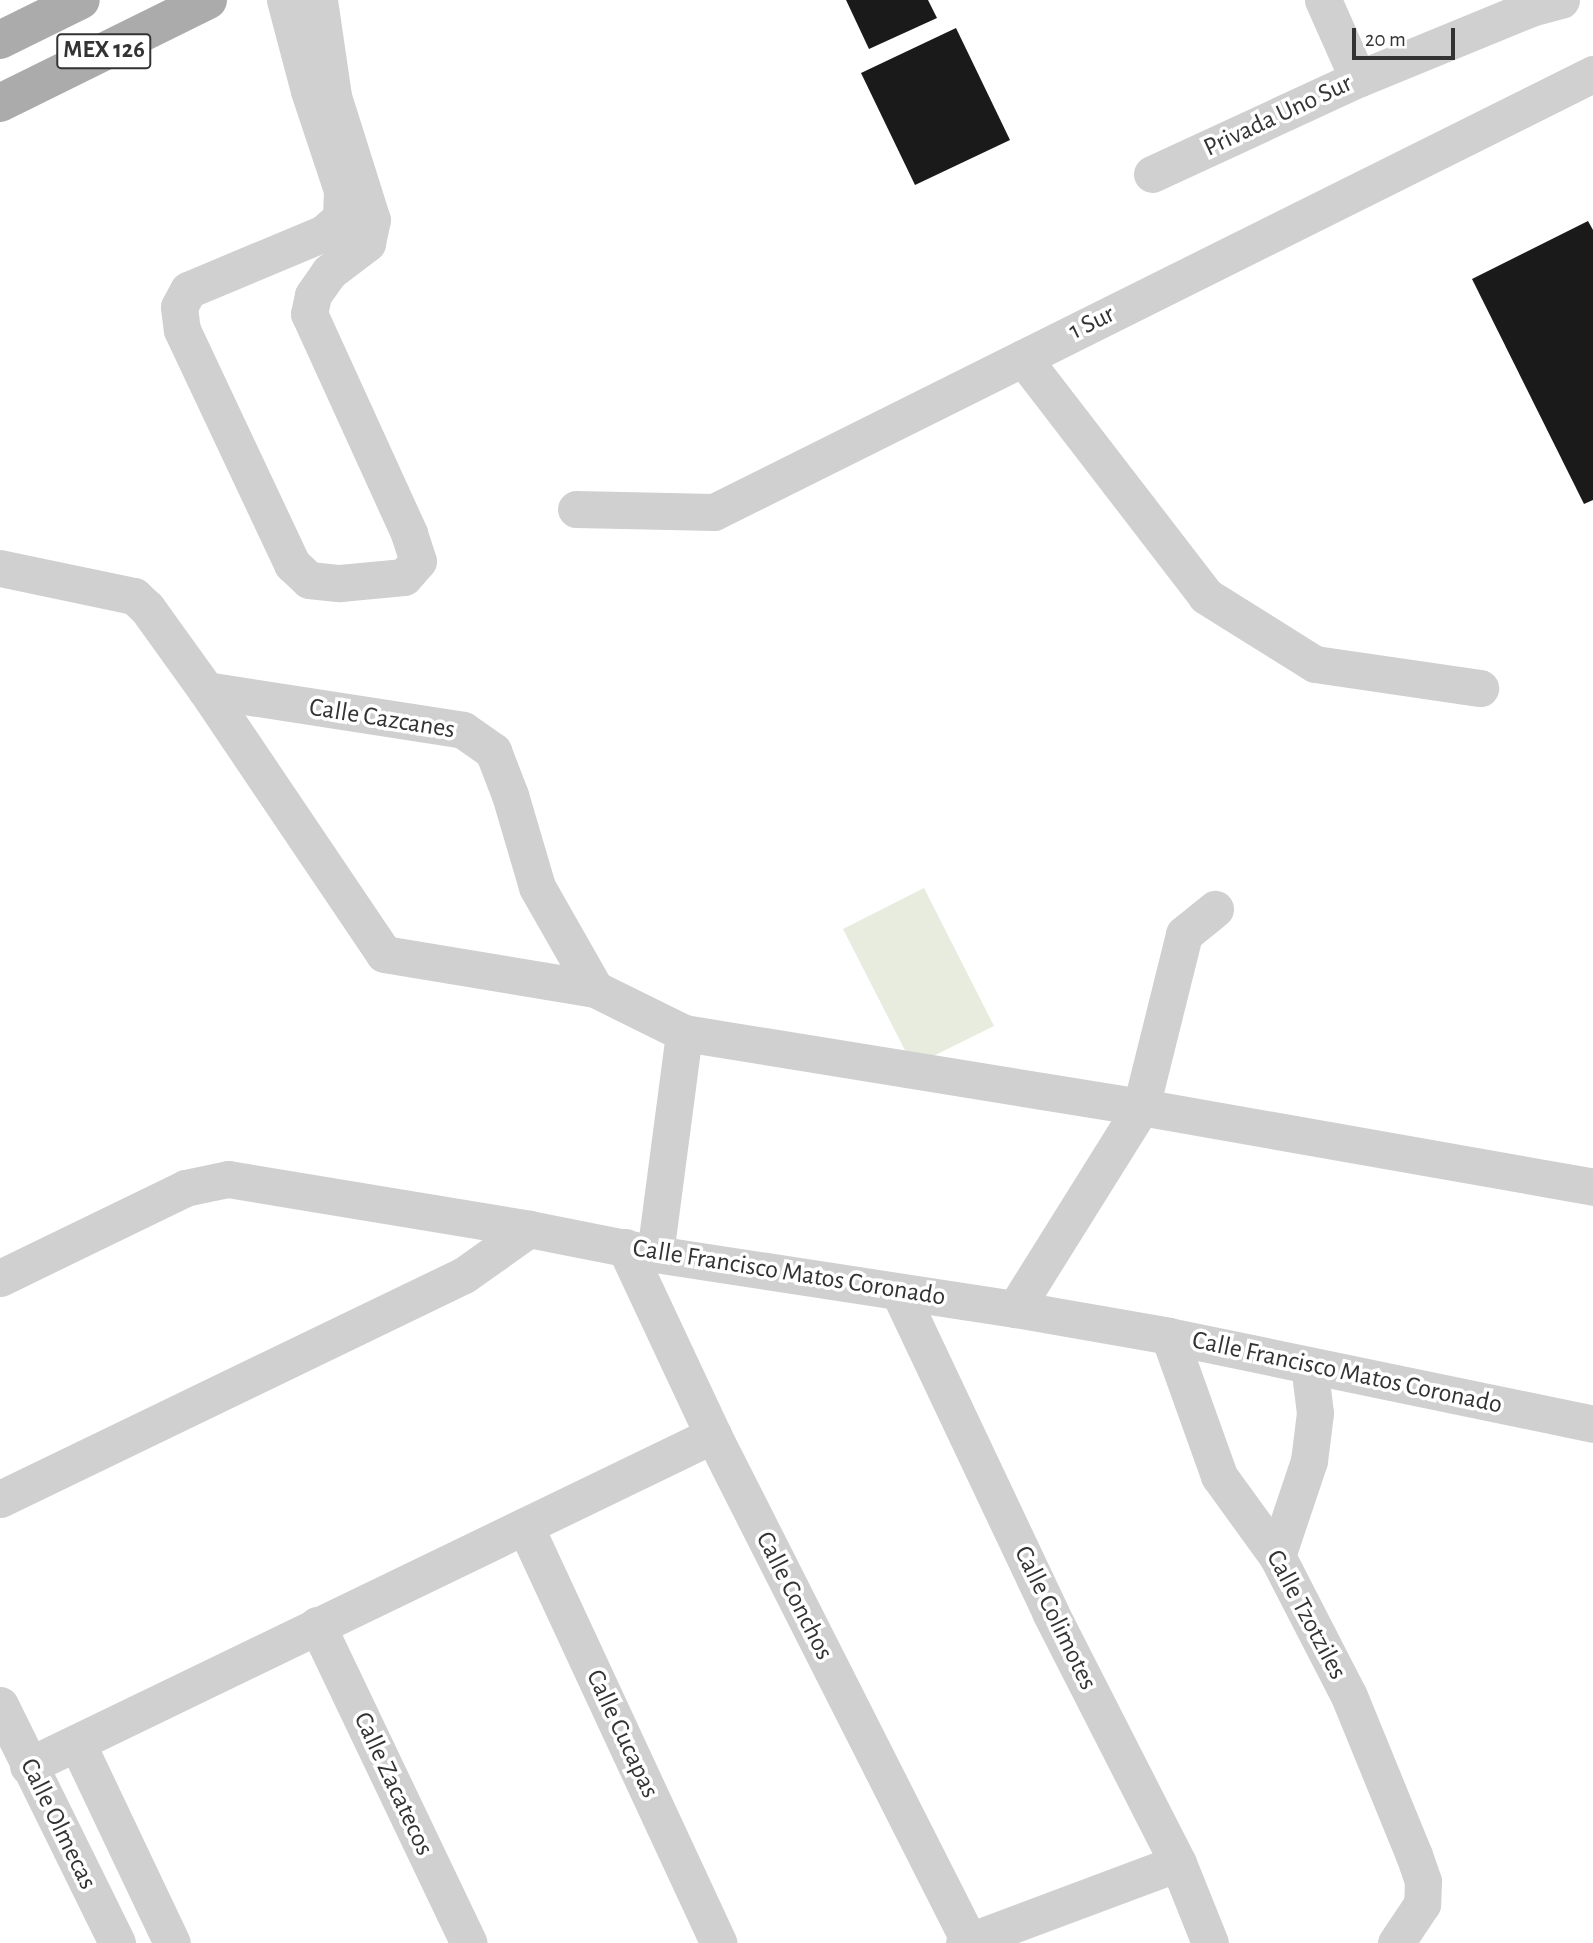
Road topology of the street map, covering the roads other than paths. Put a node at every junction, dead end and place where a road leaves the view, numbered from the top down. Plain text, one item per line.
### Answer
1 (81, 0) edge
2 (208, 0) edge
3 (285, 0) edge
4 (319, 0) edge
5 (1323, 0) edge
6 (1561, 0) edge
7 (0, 40) edge
8 (1593, 74) edge
9 (1358, 79) junction
10 (0, 103) edge
11 (1152, 174) dead end
12 (1023, 358) junction
13 (576, 509) dead end
14 (0, 568) edge
15 (1480, 688) dead end
16 (205, 690) junction
17 (1215, 909) dead end
18 (595, 989) junction
19 (684, 1033) junction
20 (1141, 1107) junction
21 (1593, 1187) edge
22 (529, 1229) junction
23 (640, 1250) junction
24 (0, 1278) edge
25 (900, 1294) junction
26 (1015, 1309) junction
27 (1169, 1336) junction
28 (1309, 1365) junction
29 (1593, 1424) edge
30 (713, 1436) junction
31 (0, 1499) edge
32 (525, 1526) junction
33 (1277, 1556) junction
34 (317, 1625) junction
35 (0, 1705) edge
36 (78, 1743) junction
37 (29, 1766) junction
38 (1178, 1863) junction
39 (967, 1942) edge
40 (117, 1943) edge
41 (172, 1943) edge
42 (469, 1943) edge
43 (719, 1943) edge
44 (1210, 1943) edge
45 (1396, 1943) edge

1 - 7 main road, MEX 126
2 - 10 main road, MEX 126
3 - 4 street
5 - 9 street
6 - 9 street, Privada Uno Sur
8 - 12 street, 1 Sur
9 - 11 street, Privada Uno Sur
12 - 13 street, 1 Sur
12 - 15 street
14 - 16 street
16 - 18 street
16 - 18 street, Calle Cazcanes
17 - 20 street
18 - 19 street
19 - 20 street
19 - 23 street
20 - 21 street
20 - 26 street
22 - 23 street, Calle Francisco Matos Coronado
22 - 24 street, Calle Francisco Matos Coronado
22 - 31 street
23 - 25 street, Calle Francisco Matos Coronado
23 - 30 street, Calle Conchos
25 - 26 street, Calle Francisco Matos Coronado
25 - 38 street, Calle Colimotes
26 - 27 street, Calle Francisco Matos Coronado
27 - 28 street, Calle Francisco Matos Coronado
27 - 33 street, Calle Tzotziles
28 - 29 street, Calle Francisco Matos Coronado
28 - 33 street
30 - 32 street
30 - 39 street, Calle Conchos
32 - 34 street
32 - 43 street, Calle Cucapas
33 - 45 street, Calle Tzotziles
34 - 36 street
34 - 42 street, Calle Zacatecos
35 - 37 street, Calle Olmecas
36 - 37 street
36 - 41 street
37 - 40 street, Calle Olmecas
38 - 39 street
38 - 44 street, Calle Colimotes

